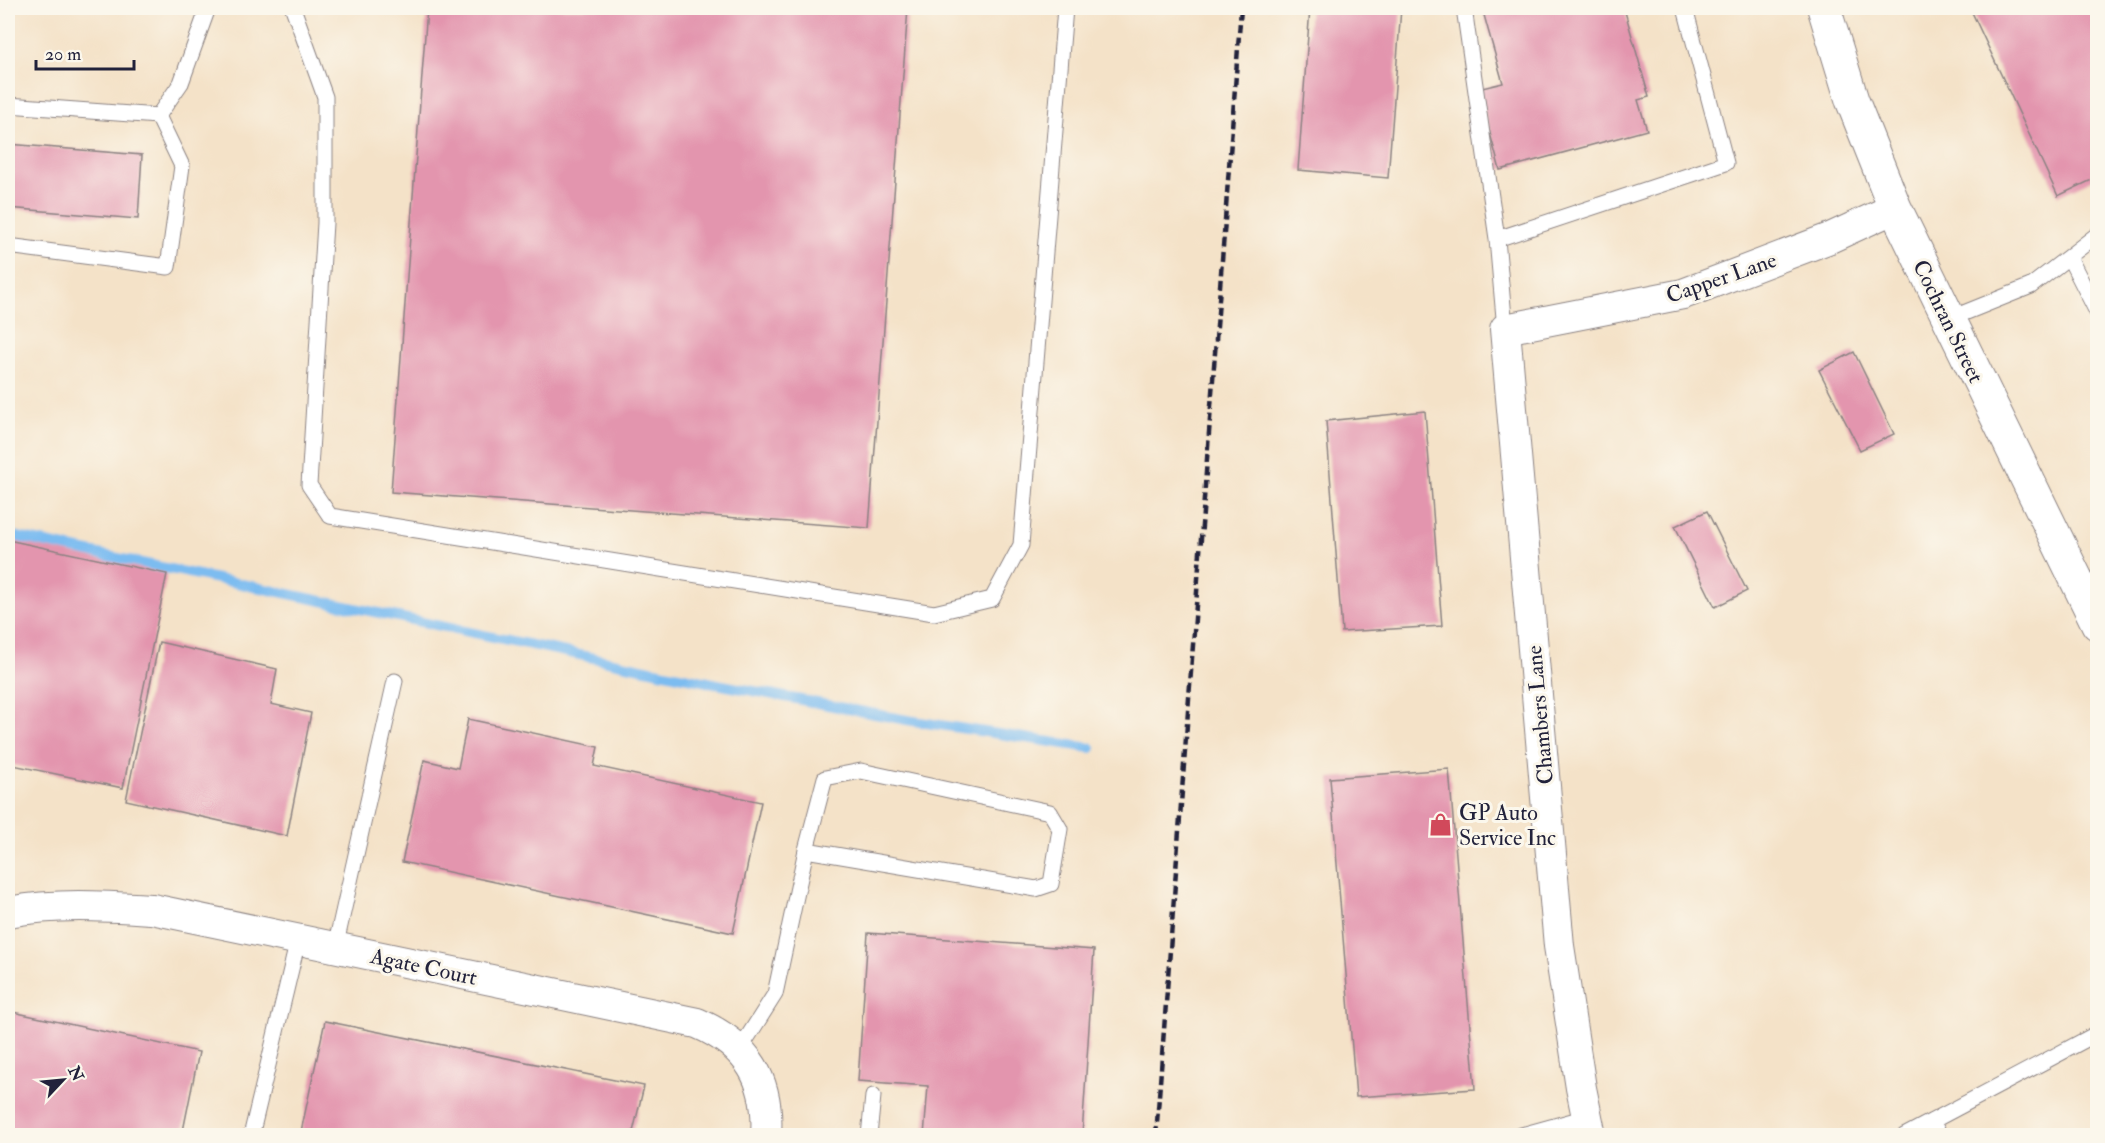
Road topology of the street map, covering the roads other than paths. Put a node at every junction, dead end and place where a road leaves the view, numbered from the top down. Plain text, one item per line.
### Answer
1 (208, 8) edge
2 (293, 8) edge
3 (1065, 8) edge
4 (1464, 8) edge
5 (1685, 8) edge
6 (1824, 8) edge
7 (8, 105) edge
8 (158, 116) junction
9 (1895, 208) junction
10 (2097, 234) edge
11 (1497, 239) junction
12 (8, 246) edge
13 (2069, 256) junction
14 (2097, 314) edge
15 (1949, 319) junction
16 (1504, 329) junction
17 (2097, 624) edge
18 (395, 681) dead end
19 (806, 850) junction
20 (8, 912) edge
21 (298, 940) junction
22 (335, 948) junction
23 (2097, 1033) edge
24 (740, 1049) junction
25 (873, 1096) dead end
26 (1932, 1120) junction
27 (1589, 1126) edge
28 (251, 1136) edge
29 (766, 1136) edge
30 (869, 1136) edge
31 (1518, 1136) edge
32 (1904, 1136) edge
33 (1940, 1136) edge

1 - 8 lane
2 - 3 lane
4 - 11 lane
5 - 11 lane
6 - 9 main road, Cochran Street
7 - 8 lane
8 - 12 lane
9 - 15 main road, Cochran Street
9 - 16 street, Capper Lane
10 - 13 lane
11 - 16 lane
13 - 14 lane
13 - 15 lane
15 - 17 main road, Cochran Street
16 - 27 street, Chambers Lane
18 - 22 lane
19 - 19 lane
19 - 24 lane
20 - 21 street, Agate Court
21 - 22 street, Agate Court
21 - 28 lane
22 - 24 street, Agate Court
23 - 26 lane
24 - 29 street, Agate Court
25 - 30 lane
26 - 32 lane
26 - 33 lane
27 - 31 lane

